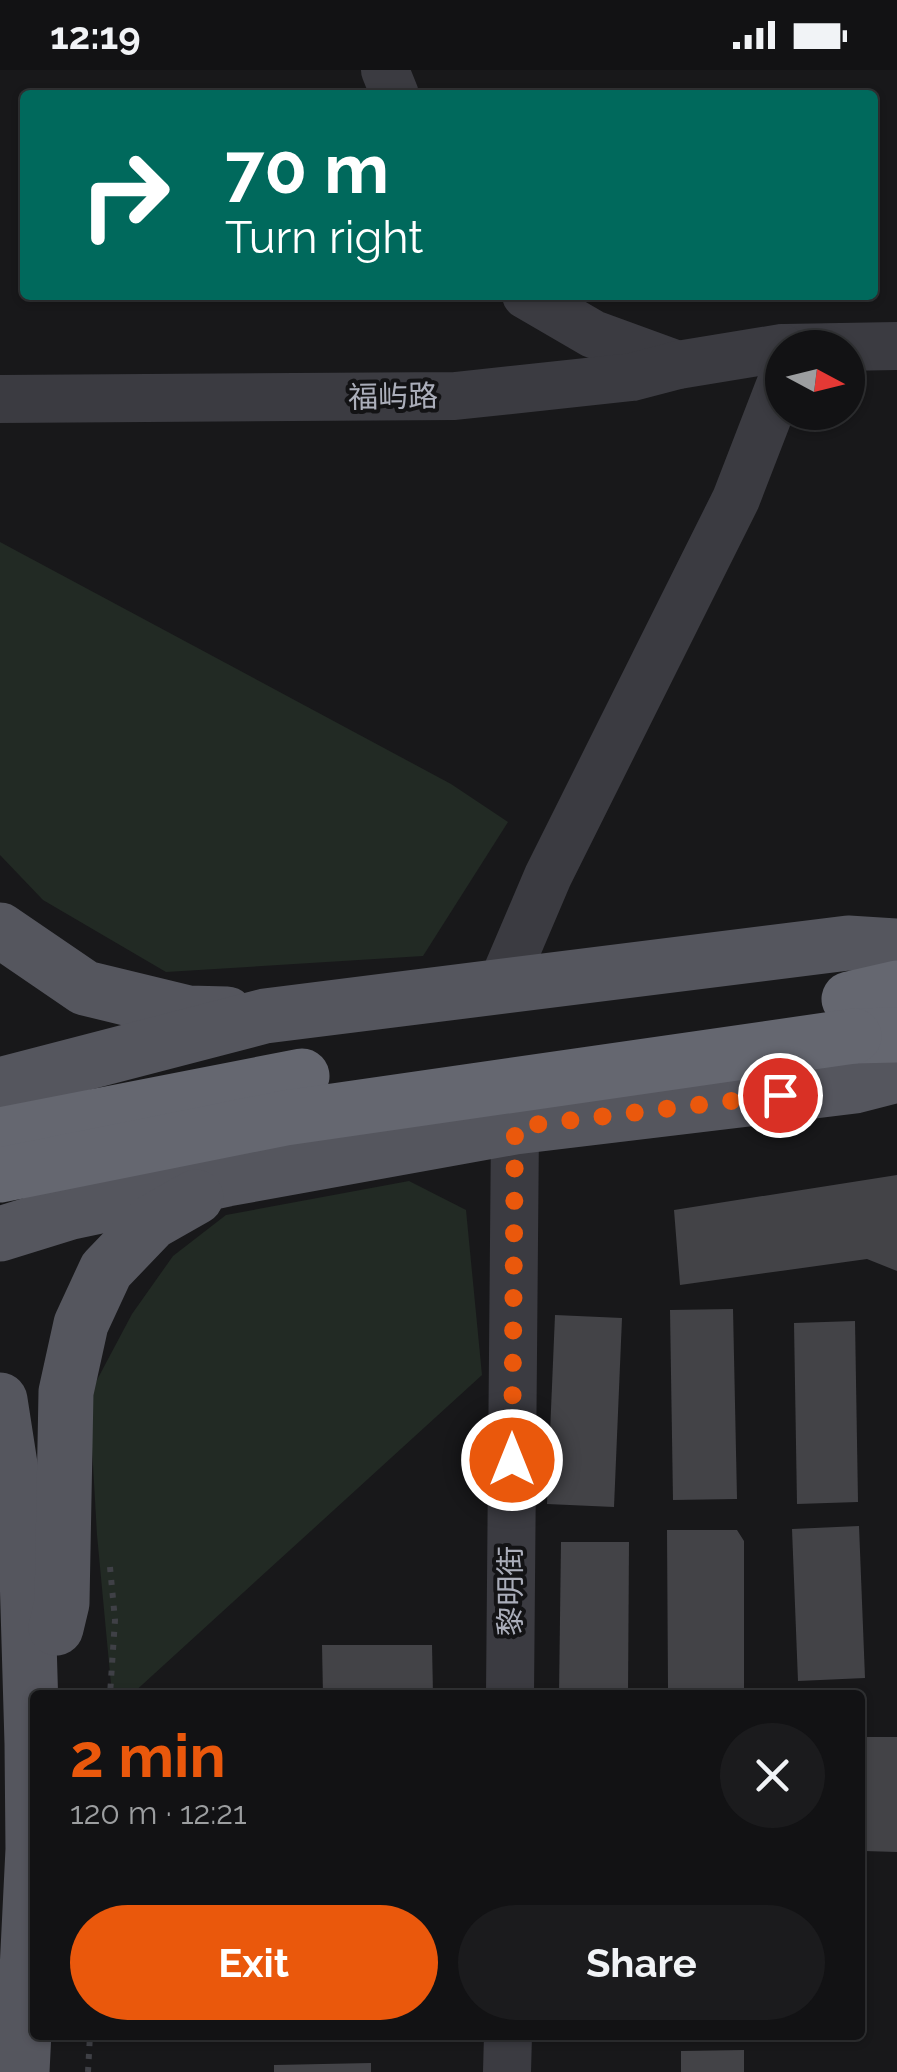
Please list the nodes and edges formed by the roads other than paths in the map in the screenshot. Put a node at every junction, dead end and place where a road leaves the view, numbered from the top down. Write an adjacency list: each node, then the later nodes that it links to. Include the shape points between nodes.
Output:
1 (535, 300): 5 (street, via 593,334)
2 (865, 346): 3 (street, 福屿路)
3 (897, 346)
4 (765, 351): 5 (street, 福屿路)
5 (678, 365): 6 (street, 福屿路, via 584,384 455,396)
6 (0, 399)
7 (765, 424): 10 (street, via 736,499 548,876)
8 (0, 930): 12 (main road, via 86,988 188,1013)
9 (897, 946): 10 (main road, via 848,942)
10 (502, 984): 12 (main road)
11 (874, 1014): 16 (highway, bridge, via 281,1080); 17 (highway, bridge)
12 (265, 1016): 14 (main road)
13 (897, 1074): 15 (main road, via 855,1086)
14 (0, 1085)
15 (515, 1127): 18 (main road); 22 (street, 黎明街)
16 (0, 1134)
17 (0, 1175)
18 (227, 1179): 19 (main road); 21 (main road, via 152,1222 106,1270 81,1324 66,1392 62,1603)
19 (0, 1234)
20 (0, 1400): 23 (main road, via 26,1574)
21 (32, 1690)
22 (510, 1690)
23 (22, 1719): 24 (main road)
24 (30, 1806)
25 (30, 1923): 27 (main road)
26 (508, 2040): 28 (street)
27 (22, 2072)
28 (507, 2072)

